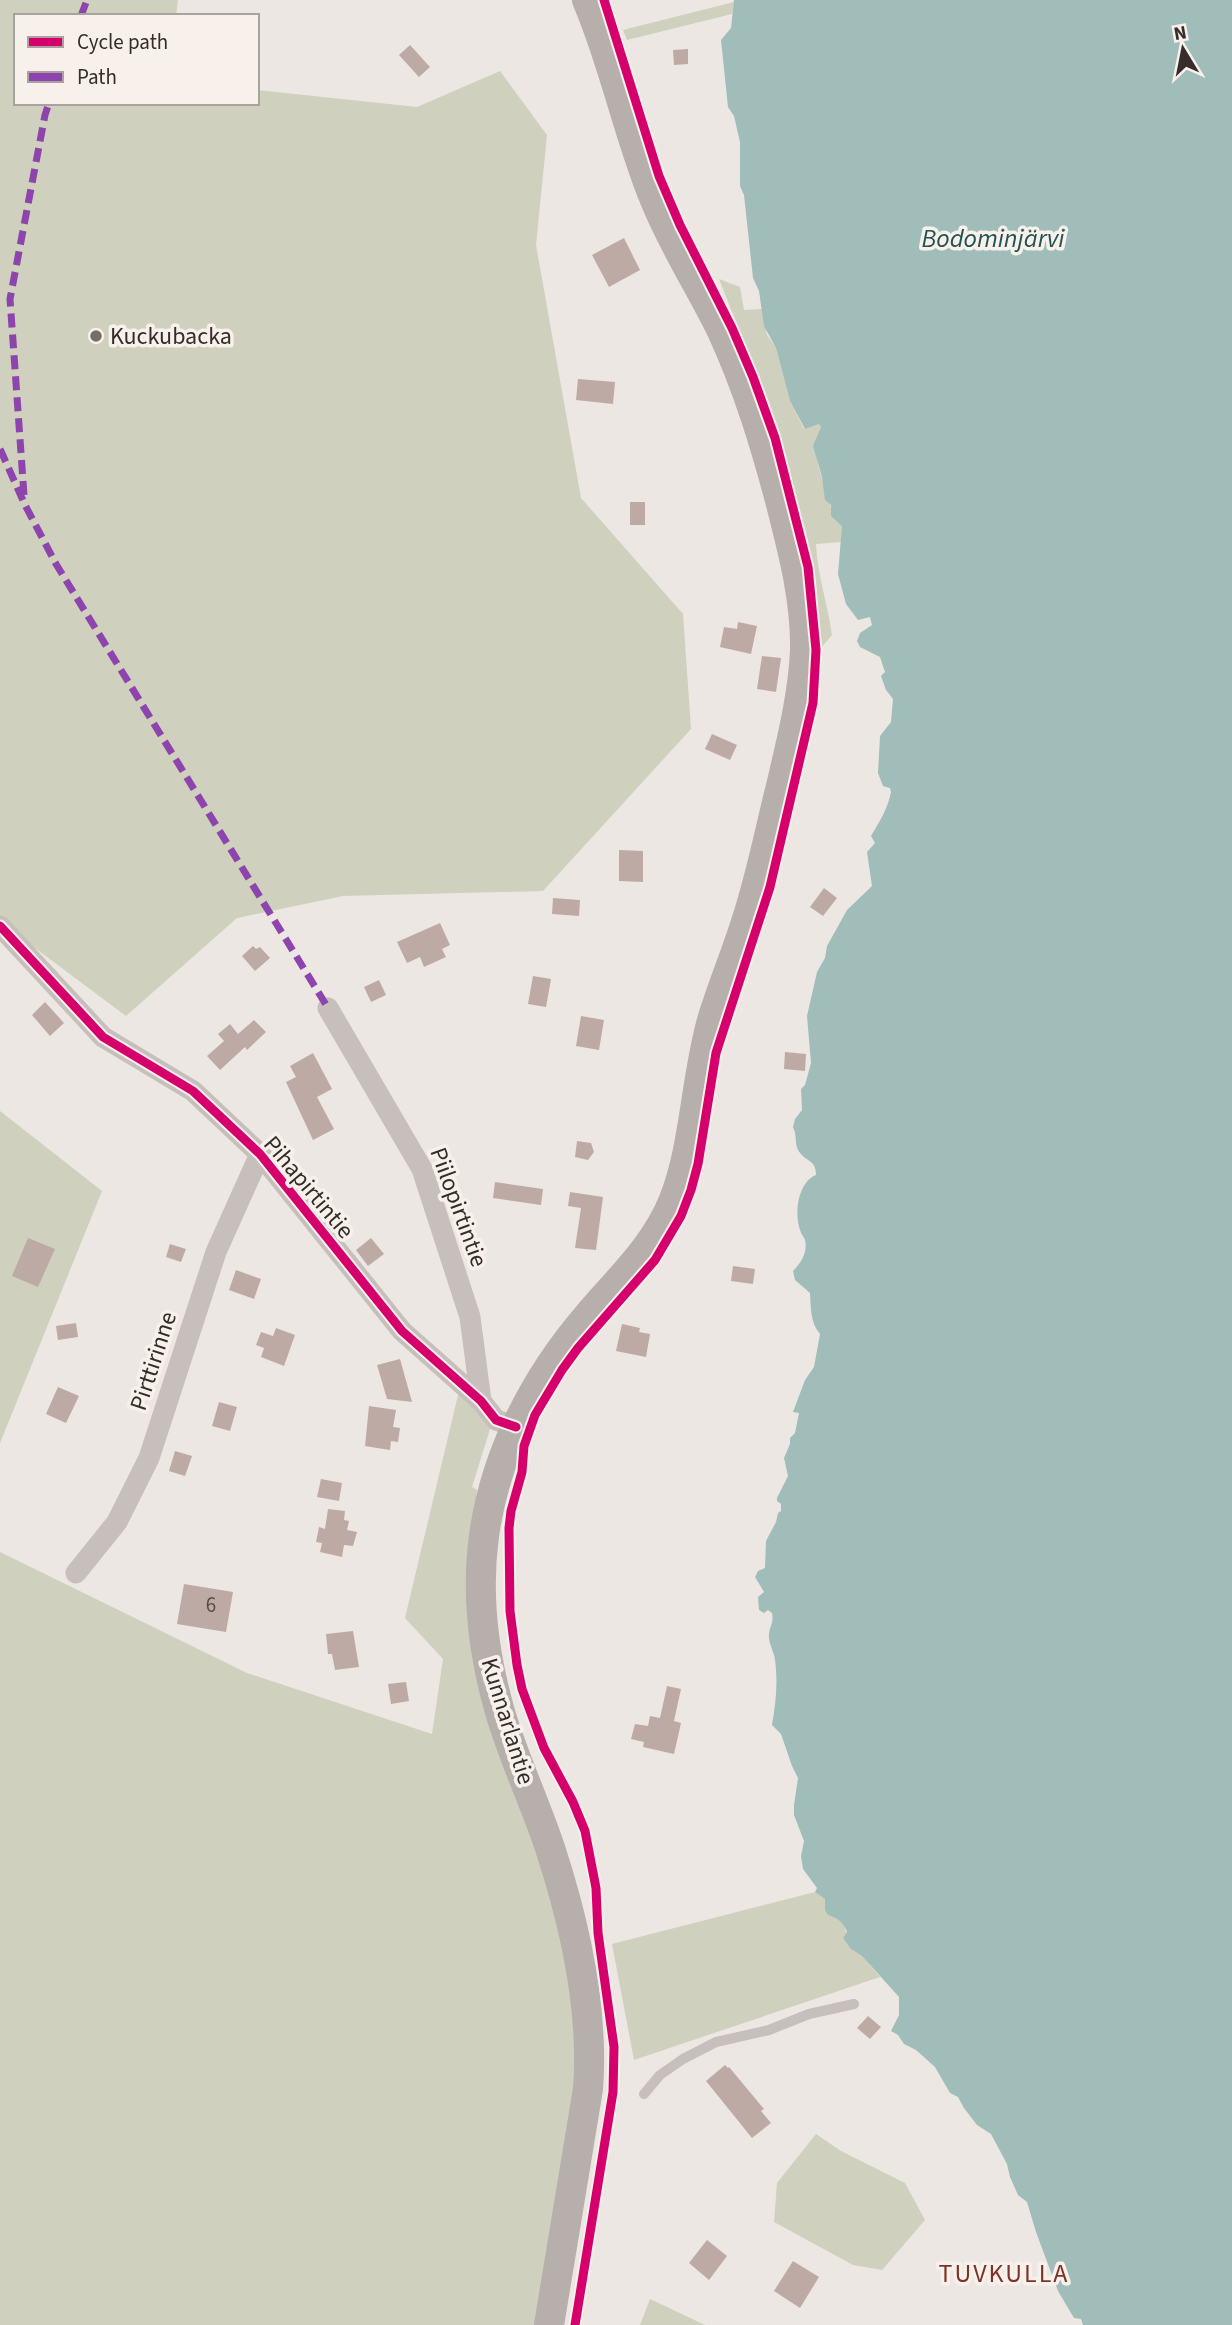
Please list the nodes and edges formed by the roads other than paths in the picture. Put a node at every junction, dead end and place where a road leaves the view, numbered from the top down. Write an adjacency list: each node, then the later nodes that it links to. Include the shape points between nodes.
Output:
1 (587, 0): 6 (main road, Kunnarlantie, via 657,205 722,331 766,446 795,561 805,650 799,708 785,771 747,919 707,1038 681,1180 641,1257 563,1346)
2 (0, 926): 4 (street, Pihapirtintie, via 103,1037 192,1091)
3 (328, 1008): 5 (street, Piilopirtintie, via 422,1169 470,1317)
4 (260, 1154): 5 (street, Pihapirtintie, via 402,1331); 7 (street, Pirttirinne, via 216,1252 149,1458 117,1522)
5 (481, 1401): 6 (street, Pihapirtintie, via 496,1420)
6 (516, 1427): 10 (main road, Kunnarlantie, via 484,1536 485,1645 501,1714 564,1893 582,1983 590,2063)
7 (76, 1573)
8 (854, 2004): 9 (lane, via 716,2042 660,2075)
9 (644, 2094)
10 (549, 2325)

